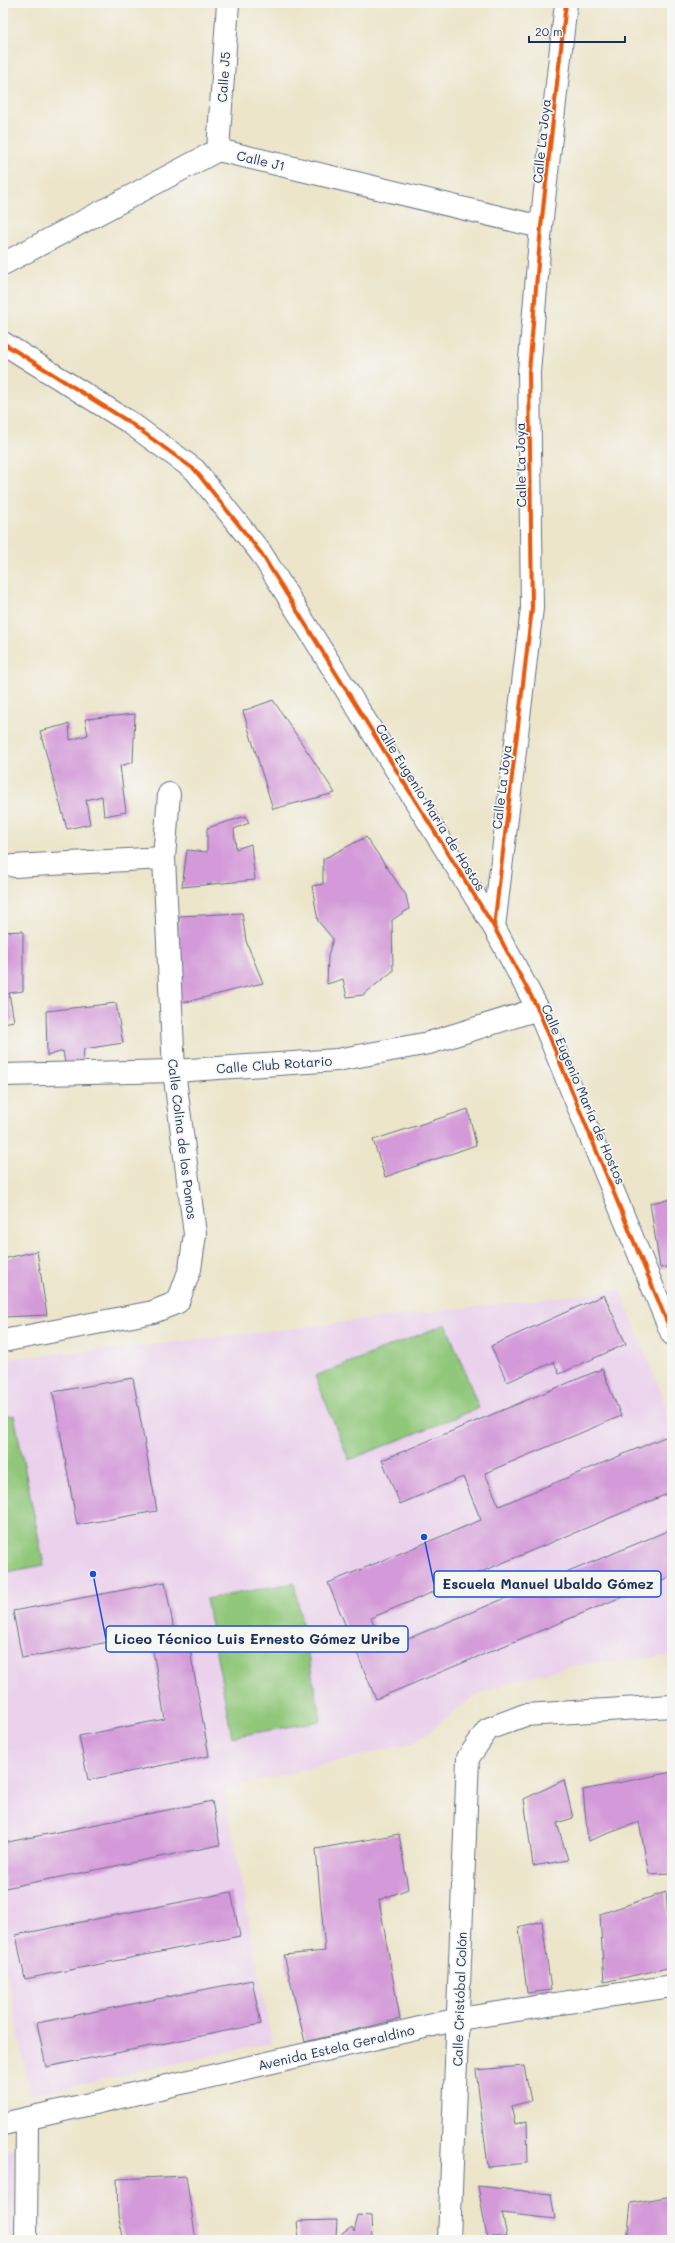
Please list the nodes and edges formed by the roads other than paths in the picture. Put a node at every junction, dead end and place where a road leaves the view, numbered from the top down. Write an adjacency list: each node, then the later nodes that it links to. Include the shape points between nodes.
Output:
1 (228, 3): 3 (street, Calle J5)
2 (566, 3): 4 (street, Calle La Joya)
3 (218, 150): 4 (street, Calle J1); 5 (street)
4 (541, 227): 10 (street, Calle La Joya, via 529,372 532,608)
5 (3, 264)
6 (3, 343): 10 (street, Calle Eugenio María de Hostos, via 130,422 195,470 261,553)
7 (169, 794): 8 (street, Calle Colina de los Pomos)
8 (164, 858): 9 (street); 12 (street, Calle Colina de los Pomos)
9 (14, 866)
10 (494, 927): 11 (street, Calle Eugenio María de Hostos)
11 (538, 1009): 12 (street, Calle Club Rotario, via 429,1043 337,1060); 14 (street, Calle Eugenio María de Hostos)
12 (174, 1071): 13 (street, Calle Club Rotario); 15 (street, Calle Colina de los Pomos, via 195,1234 190,1269 178,1302 153,1312)
13 (3, 1075)
14 (672, 1334)
15 (3, 1341)
16 (672, 1706): 18 (street, Calle Cristóbal Colón, via 525,1715 488,1729 468,1758)
17 (672, 1986): 18 (street, Avenida Estela Geraldino)
18 (459, 2019): 19 (street, Avenida Estela Geraldino); 22 (street, Calle Cristóbal Colón)
19 (27, 2119): 20 (street, Avenida Estela Geraldino); 21 (street)
20 (3, 2124)
21 (26, 2240)
22 (449, 2240)

